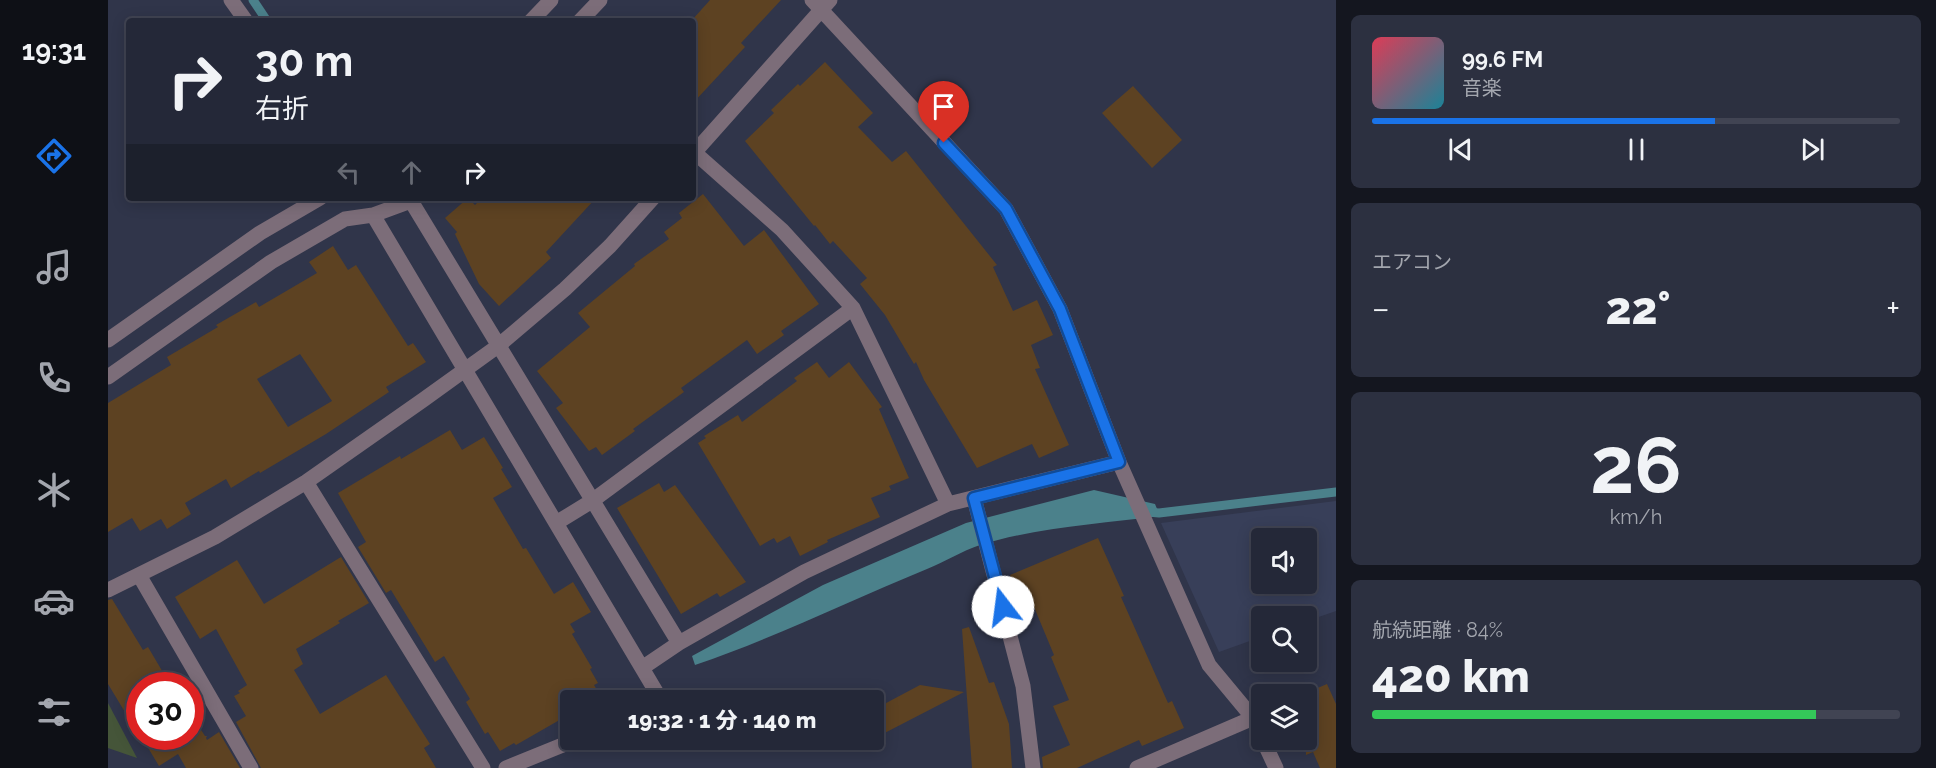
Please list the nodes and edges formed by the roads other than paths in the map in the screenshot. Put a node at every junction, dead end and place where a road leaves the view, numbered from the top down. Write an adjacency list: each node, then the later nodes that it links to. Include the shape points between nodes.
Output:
1 (231, 0): 5 (street)
2 (551, 0): 6 (street)
3 (600, 0): 7 (street)
4 (821, 3): 8 (street); 20 (street, via 1006,209 1060,309)
5 (244, 18)
6 (534, 18)
7 (583, 18)
8 (696, 151)
9 (696, 155): 15 (street, via 782,230)
10 (315, 201): 16 (street, via 260,233)
11 (407, 201): 14 (street)
12 (413, 201): 17 (street)
13 (651, 201): 17 (street, via 566,289)
14 (374, 215): 18 (street); 19 (street, via 345,219 271,262)
15 (853, 309): 22 (street); 23 (street)
16 (108, 339)
17 (498, 346): 18 (street); 22 (street)
18 (465, 370): 21 (street); 25 (street)
19 (108, 377)
20 (1119, 462): 24 (street); 31 (street, via 1209,665)
21 (306, 482): 26 (street, via 215,537); 36 (street)
22 (592, 501): 25 (street); 28 (street)
23 (948, 504): 24 (street); 28 (street, via 804,572)
24 (976, 505): 38 (street, via 1023,686)
25 (556, 523): 29 (street)
26 (139, 575): 27 (street); 35 (street)
27 (108, 590)
28 (679, 643): 29 (street)
29 (642, 668): 30 (street)
30 (655, 690)
31 (1251, 716)
32 (1251, 719): 39 (street)
33 (560, 746): 37 (street)
34 (1268, 750): 40 (street)
35 (250, 768)
36 (483, 768)
37 (506, 768)
38 (1033, 768)
39 (1137, 768)
40 (1276, 768)

